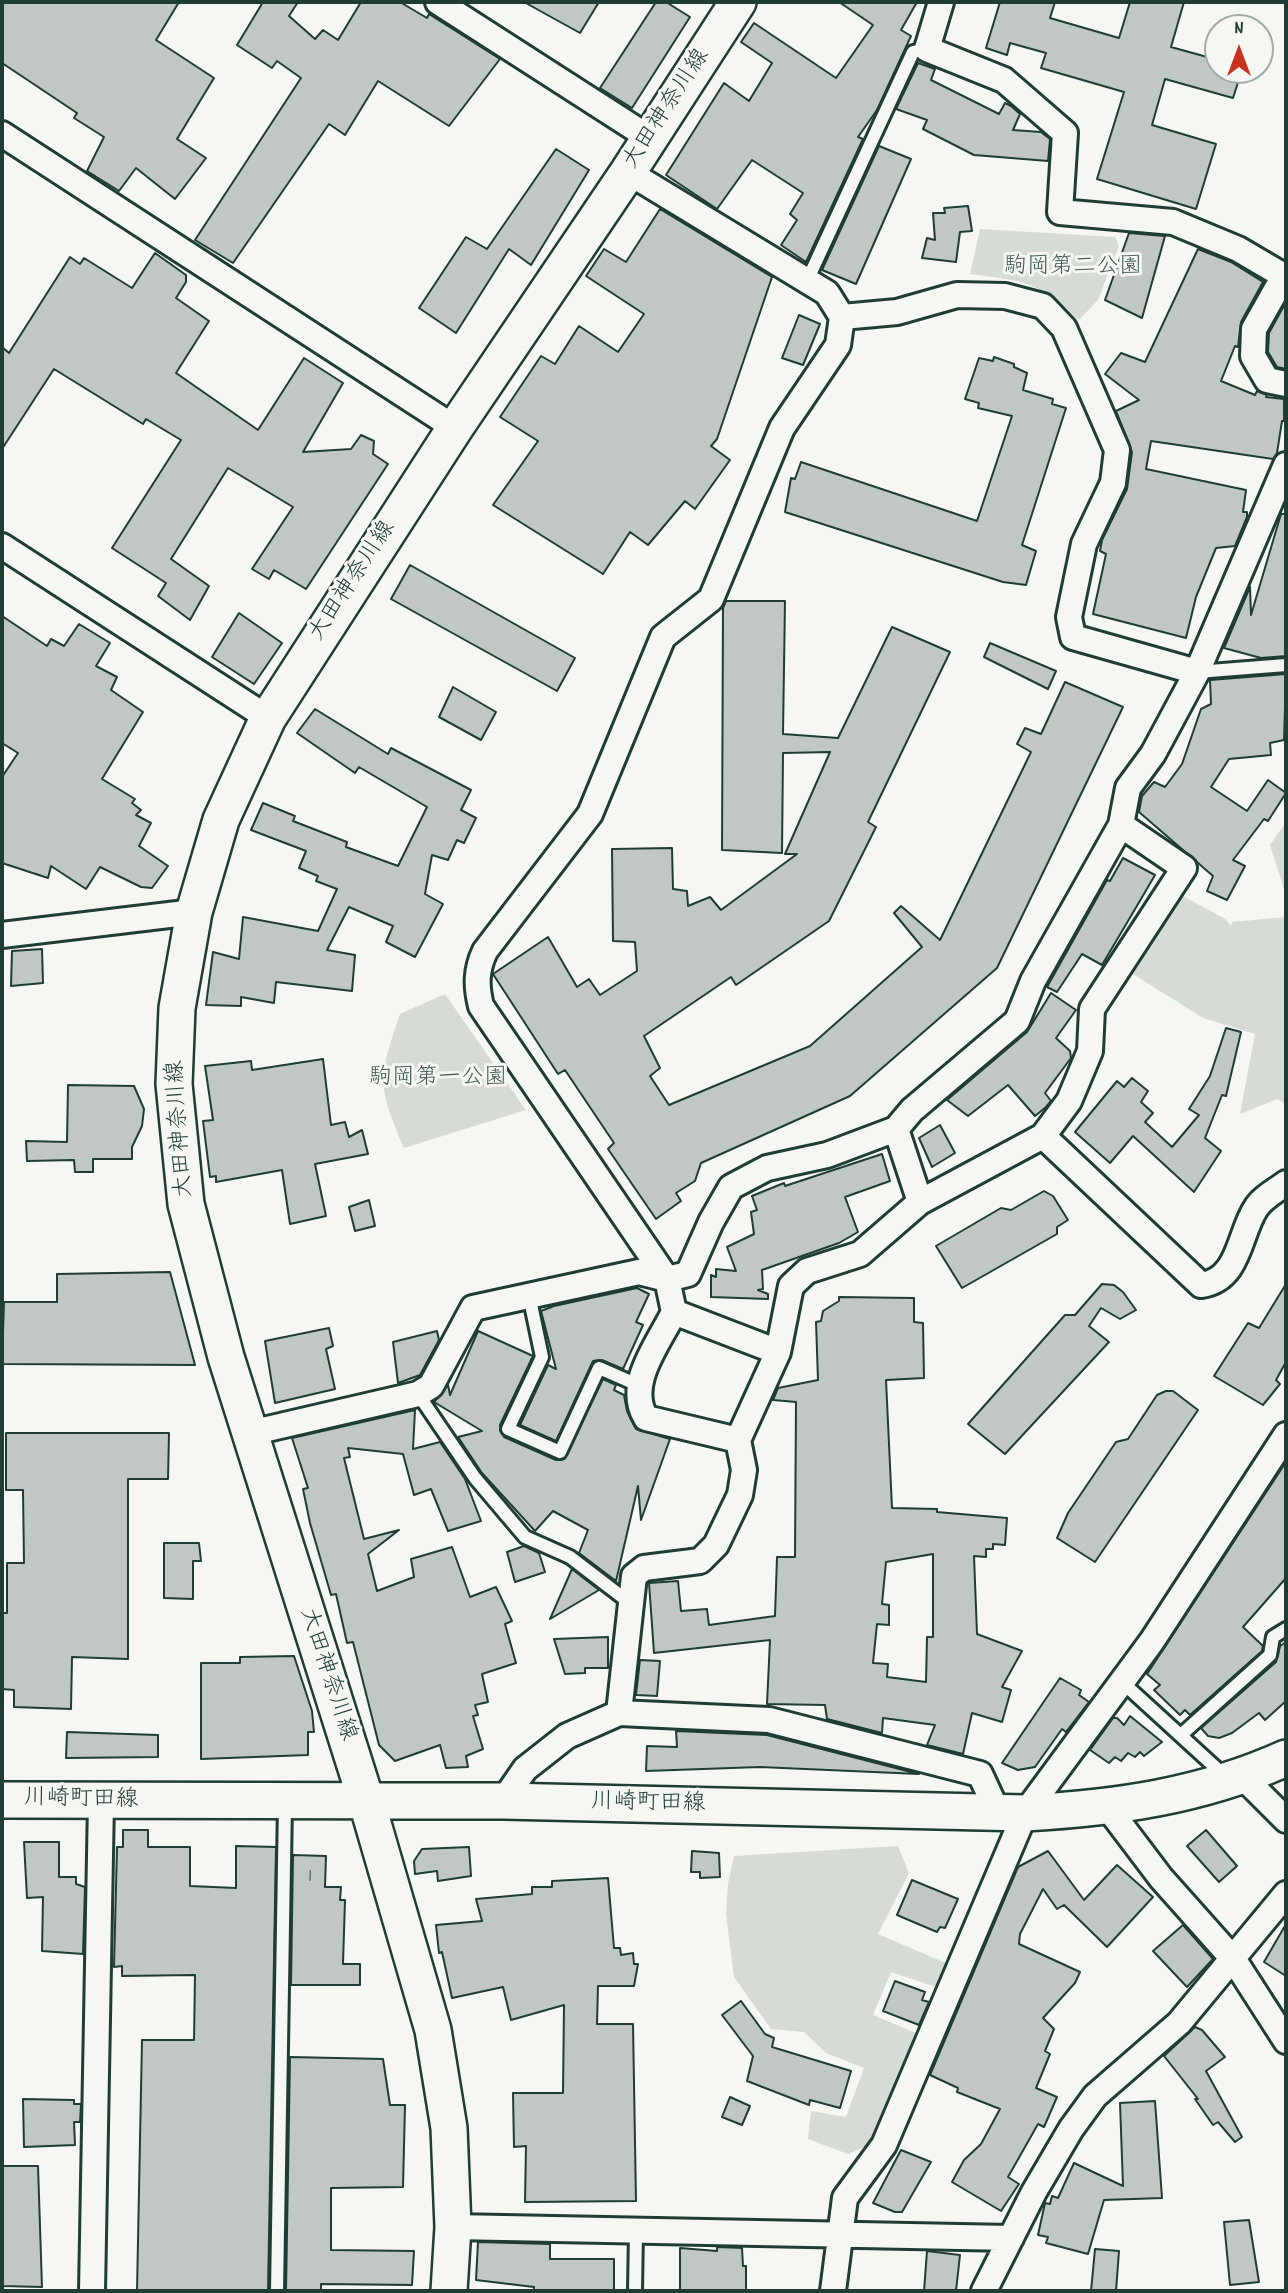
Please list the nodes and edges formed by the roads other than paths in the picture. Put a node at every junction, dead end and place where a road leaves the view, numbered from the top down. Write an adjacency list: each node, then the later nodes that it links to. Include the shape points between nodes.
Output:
1 (438, 2): 6 (street)
2 (738, 2): 6 (main road, 大田神奈川線)
3 (941, 2): 4 (street)
4 (927, 49): 8 (street, via 1004,80 1065,133 1060,212 1173,222); 9 (lane, via 913,52)
5 (2, 134): 12 (street)
6 (648, 136): 7 (main road, 大田神奈川線)
7 (628, 172): 9 (street); 12 (main road, 大田神奈川線)
8 (1285, 275): 11 (street, via 1254,329 1253,355 1267,380)
9 (807, 281): 10 (street, via 827,293)
10 (842, 317): 16 (street, via 897,312 957,295 1005,296 1043,306 1064,328 1117,450 1113,483 1084,544 1069,617 1073,636); 25 (street, via 838,345 782,429 711,599 663,636 590,814 485,951 477,975 481,1006)
11 (1286, 384)
12 (455, 428): 17 (main road, 大田神奈川線)
13 (1286, 466): 16 (street)
14 (2, 546): 17 (street)
15 (1286, 665): 16 (lane)
16 (1196, 672): 18 (street, via 1153,754 1128,788)
17 (268, 718): 19 (main road, 大田神奈川線, via 221,820)
18 (1121, 825): 21 (street, via 1033,981 1017,1021 912,1110); 22 (street, via 1184,868 1092,1010 1090,1051 1069,1101)
19 (194, 912): 20 (street); 31 (main road, 大田神奈川線, via 177,1008 174,1084 186,1204)
20 (2, 935)
21 (896, 1129): 24 (street); 25 (street, via 827,1155 767,1168 732,1187 688,1274)
22 (1043, 1136): 23 (street, via 1201,1285 1211,1284 1237,1258 1256,1207); 24 (street)
23 (1286, 1183)
24 (920, 1202): 28 (street, via 860,1254 807,1271 791,1286)
25 (667, 1279): 26 (street, via 639,1272); 27 (street)
26 (530, 1295): 29 (lane, via 542,1357 508,1429 560,1452 599,1368); 30 (street, via 473,1308 431,1386)
27 (674, 1312): 28 (street); 29 (street)
28 (778, 1352): 33 (street)
29 (638, 1385): 33 (street, via 646,1418)
30 (418, 1394): 31 (street); 34 (lane, via 475,1478 524,1537 570,1557)
31 (250, 1433): 45 (main road, 大田神奈川線)
32 (1286, 1436): 36 (street)
33 (738, 1440): 34 (street, via 744,1470 740,1494 716,1545 700,1561 644,1568 634,1576)
34 (630, 1603): 37 (street)
35 (1286, 1629): 38 (lane, via 1273,1637 1270,1655)
36 (1122, 1682): 38 (lane); 47 (street)
37 (619, 1713): 43 (street, via 567,1736 525,1769); 47 (street, via 769,1720 900,1752 980,1774)
38 (1182, 1734): 40 (lane)
39 (1286, 1758): 40 (main road, 川崎町田線)
40 (1237, 1779): 46 (main road, 川崎町田線); 48 (street)
41 (2, 1800): 42 (main road, 川崎町田線)
42 (101, 1801): 44 (main road, 川崎町田線); 56 (street)
43 (503, 1801): 45 (main road, 川崎町田線); 47 (main road, 川崎町田線)
44 (285, 1803): 45 (main road, 川崎町田線); 57 (lane)
45 (367, 1803): 52 (main road, 大田神奈川線, via 433,2030 449,2128)
46 (1108, 1808): 47 (main road, 川崎町田線); 50 (street, via 1161,1878)
47 (1012, 1813): 54 (street, via 884,2145 845,2198)
48 (1286, 1820)
49 (1286, 1894): 50 (street)
50 (1234, 1960): 51 (street); 55 (street, via 1179,2023 1095,2096 1071,2129)
51 (1286, 2041)
52 (453, 2227): 53 (street); 58 (main road, 大田神奈川線)
53 (636, 2231): 54 (street); 59 (lane)
54 (838, 2234): 55 (street); 60 (street)
55 (1011, 2238): 61 (street)
56 (92, 2291)
57 (278, 2291)
58 (449, 2291)
59 (635, 2291)
60 (833, 2291)
61 (984, 2291)

